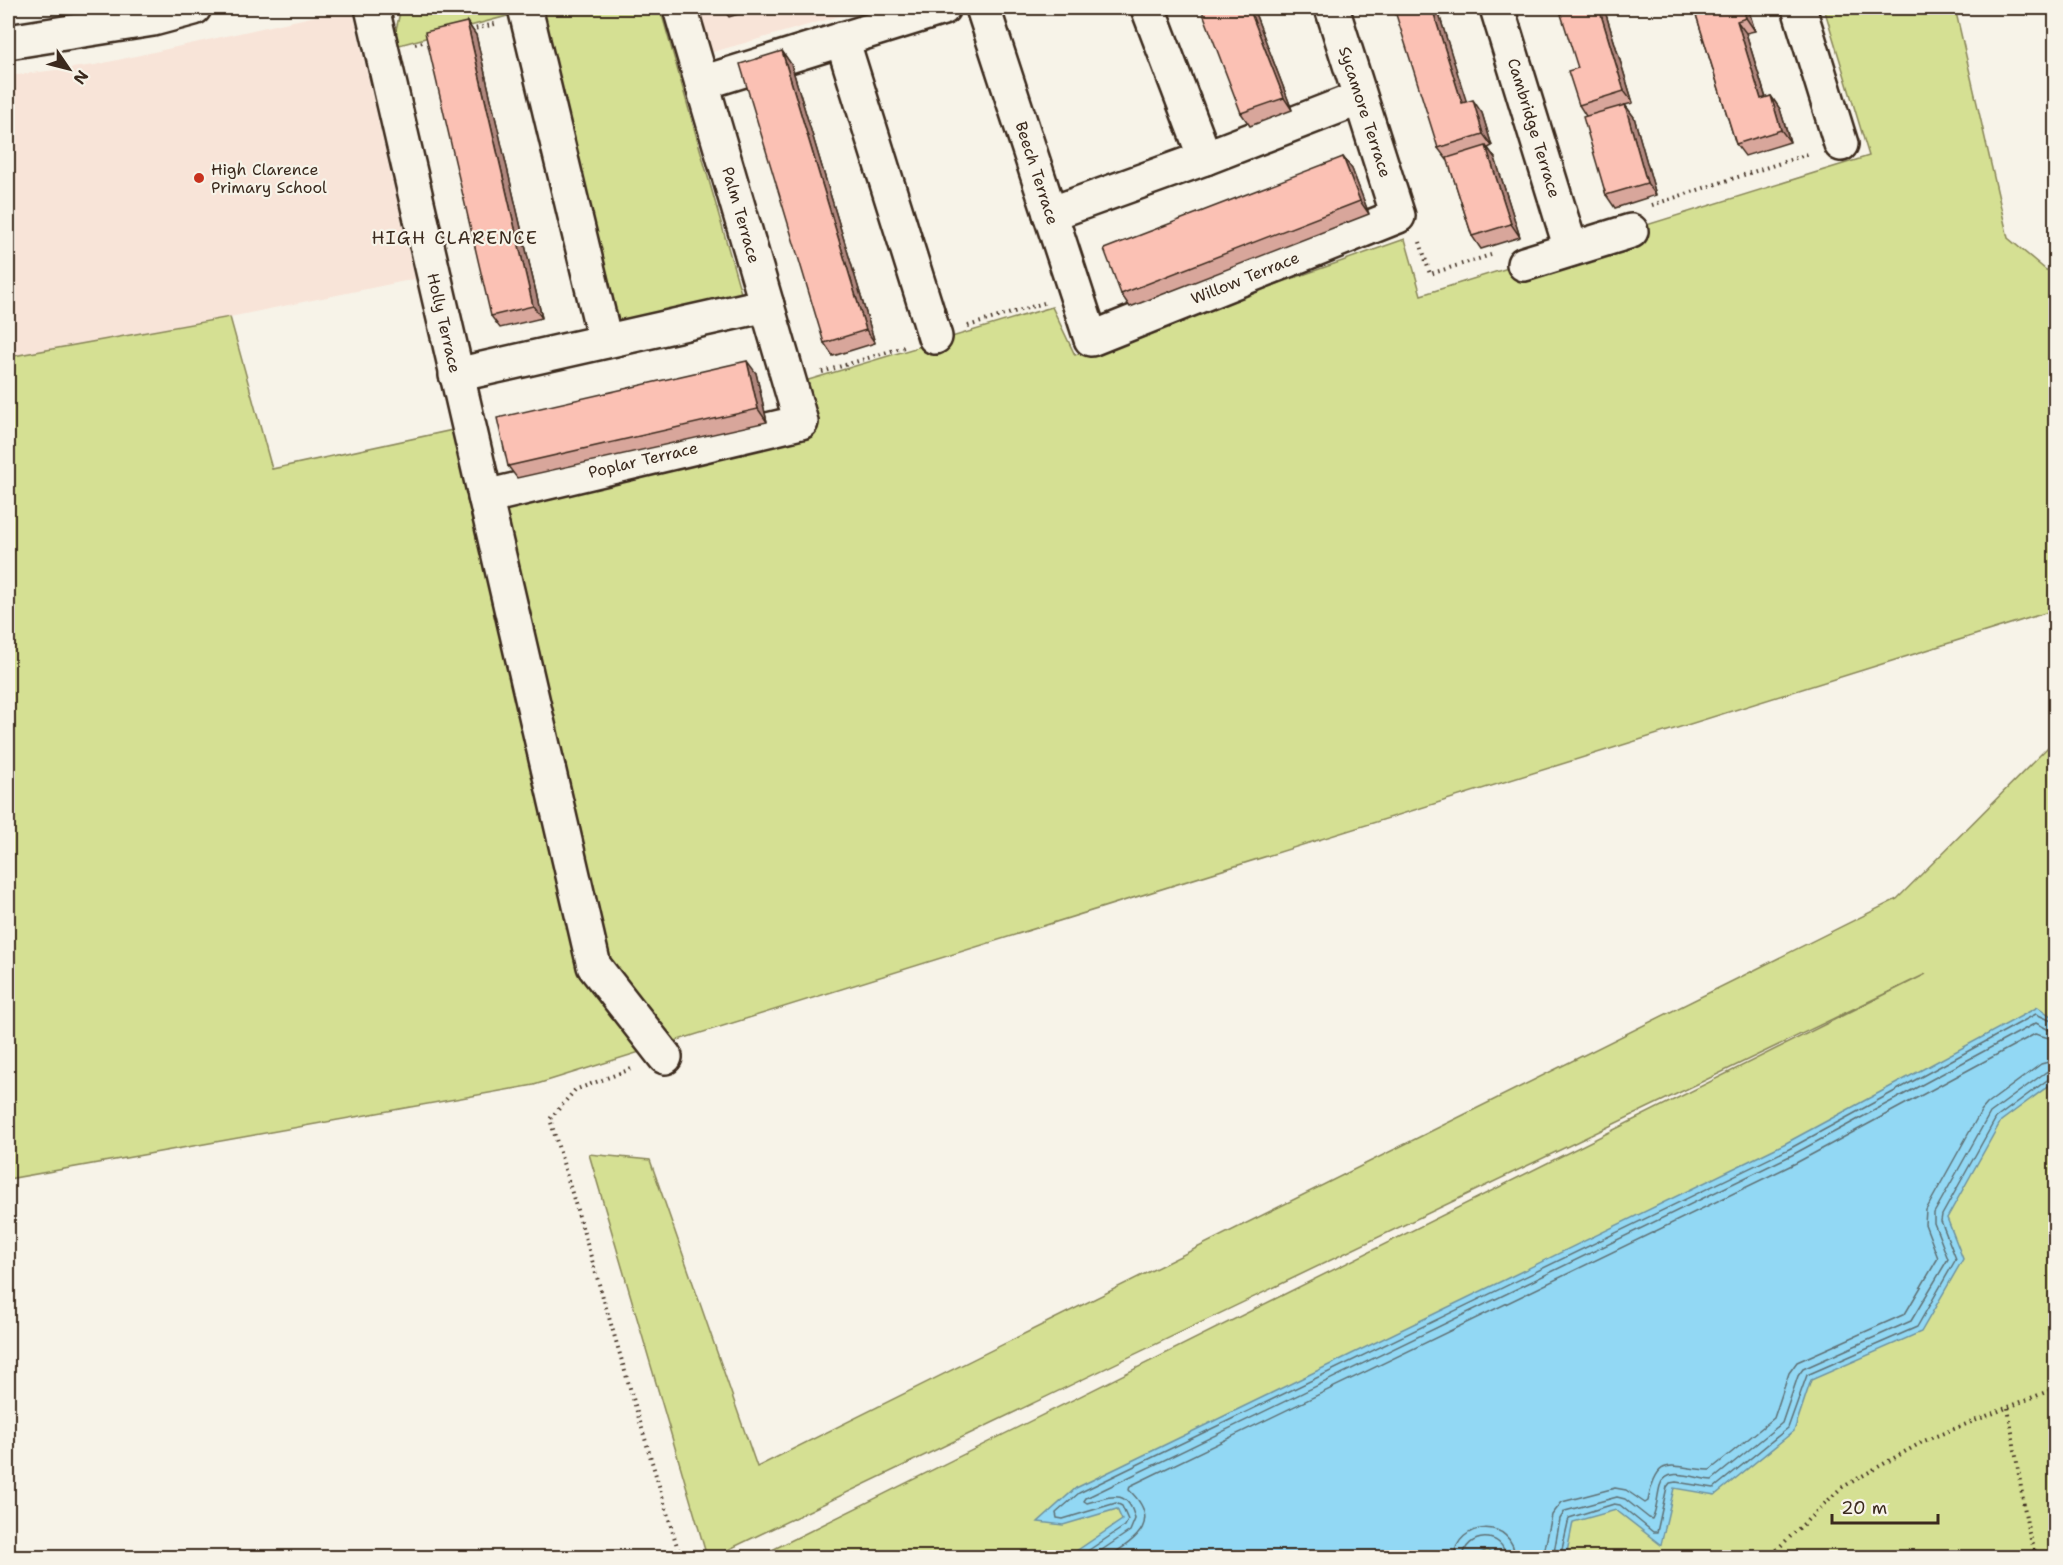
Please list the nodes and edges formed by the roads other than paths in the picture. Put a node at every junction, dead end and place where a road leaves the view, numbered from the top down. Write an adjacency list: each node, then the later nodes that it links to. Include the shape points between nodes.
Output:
1 (194, 8): 12 (street, via 153,19)
2 (372, 8): 26 (street, Holly Terrace)
3 (680, 8): 13 (street, Palm Terrace)
4 (943, 8): 11 (street)
5 (983, 8): 17 (street, Beech Terrace)
6 (1148, 8): 16 (street)
7 (1332, 8): 14 (street, Sycamore Terrace)
8 (1497, 8): 20 (street, Cambridge Terrace)
9 (1799, 8): 15 (street)
10 (526, 12): 25 (street)
11 (842, 39): 13 (street); 23 (street)
12 (8, 42)
13 (702, 83): 22 (street, Palm Terrace)
14 (1360, 98): 16 (street); 18 (street, Sycamore Terrace)
15 (1841, 144)
16 (1205, 158): 17 (street)
17 (1050, 214): 24 (street, Beech Terrace)
18 (1398, 216): 24 (street, Willow Terrace)
19 (1631, 231): 20 (street)
20 (1571, 249): 21 (street)
21 (1524, 264)
22 (767, 305): 25 (street); 27 (street, Palm Terrace)
23 (935, 337)
24 (1091, 339)
25 (605, 341): 26 (street)
26 (456, 375): 28 (street, Holly Terrace)
27 (801, 422): 28 (street, Poplar Terrace)
28 (485, 497): 29 (street, Holly Terrace, via 594,966)
29 (665, 1057)

